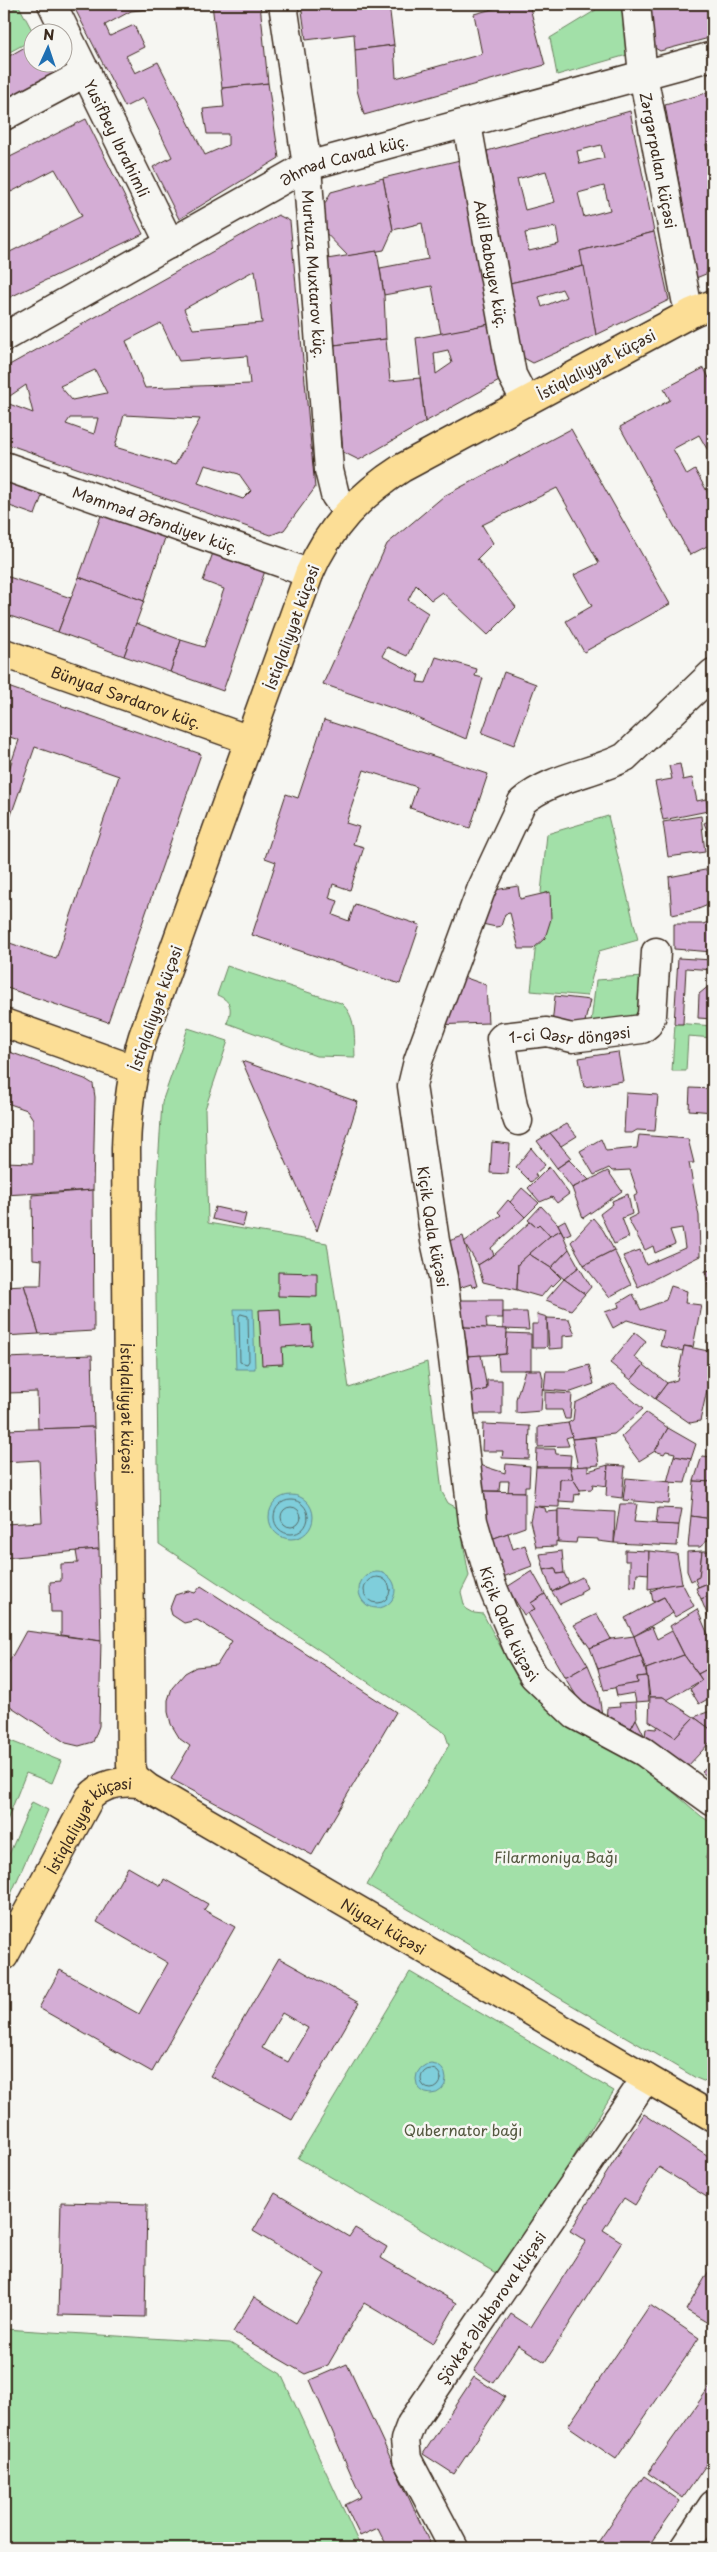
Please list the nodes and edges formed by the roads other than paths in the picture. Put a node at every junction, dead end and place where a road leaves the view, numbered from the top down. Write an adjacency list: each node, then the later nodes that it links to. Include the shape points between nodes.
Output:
1 (52, 4): 5 (street, Yusifbey Ibrahimli)
2 (283, 4): 9 (street, Murtuza Muxtarov küç.)
3 (636, 4): 6 (street, Zərgərpalan küçəsi)
4 (713, 56): 6 (street, Əhməd Cavad küç.)
5 (87, 72): 7 (street); 10 (street, Yusifbey Ibrahimli)
6 (643, 75): 8 (street, Əhməd Cavad küç.); 11 (street, Zərgərpalan küçəsi, via 686,298)
7 (4, 116)
8 (467, 124): 9 (street, Əhməd Cavad küç.); 13 (street, Adil Babayev küç., via 512,375)
9 (307, 166): 10 (street, Əhməd Cavad küç.); 15 (street, Murtuza Muxtarov küç., via 329,470 334,495)
10 (170, 244): 12 (street, Əhməd Cavad küç.)
11 (702, 309): 13 (main road, İstiqlaliyyət küçəsi)
12 (4, 337)
13 (526, 402): 15 (main road, İstiqlaliyyət küçəsi, via 402,468 365,494)
14 (4, 466): 16 (street, Məmməd Əfəndiyev küç.)
15 (347, 512): 16 (main road, İstiqlaliyyət küçəsi, via 327,538)
16 (309, 574): 19 (main road, İstiqlaliyyət küçəsi)
17 (4, 653): 19 (main road, Bünyad Sərdarov küç.)
18 (713, 673): 25 (street, Kiçik Qala küçəsi, via 626,757 534,792 522,802 481,890 418,1061 412,1086 443,1277 473,1521 492,1586 519,1650 534,1676 575,1715 644,1752)
19 (250, 740): 22 (main road, İstiqlaliyyət küçəsi)
20 (656, 952): 23 (street, 1-ci Qəsr döngəsi, via 652,1014 642,1029 572,1038 546,1032 501,1039)
21 (4, 1023): 22 (main road)
22 (133, 1069): 24 (main road, İstiqlaliyyət küçəsi, via 126,1131 126,1348 131,1765 134,1777)
23 (518, 1121)
24 (140, 1783): 26 (main road, İstiqlaliyyət küçəsi, via 115,1783 90,1797); 27 (main road, Niyazi küçəsi)
25 (713, 1802)
26 (4, 1956)
27 (638, 2073): 28 (main road, Niyazi küçəsi); 29 (main road, Niyazi küçəsi); 31 (street, Şövkət Ələkbərova küçəsi, via 410,2424 405,2440 407,2459)
28 (713, 2103)
29 (713, 2117)
30 (713, 2504): 32 (street)
31 (454, 2548)
32 (684, 2548)

